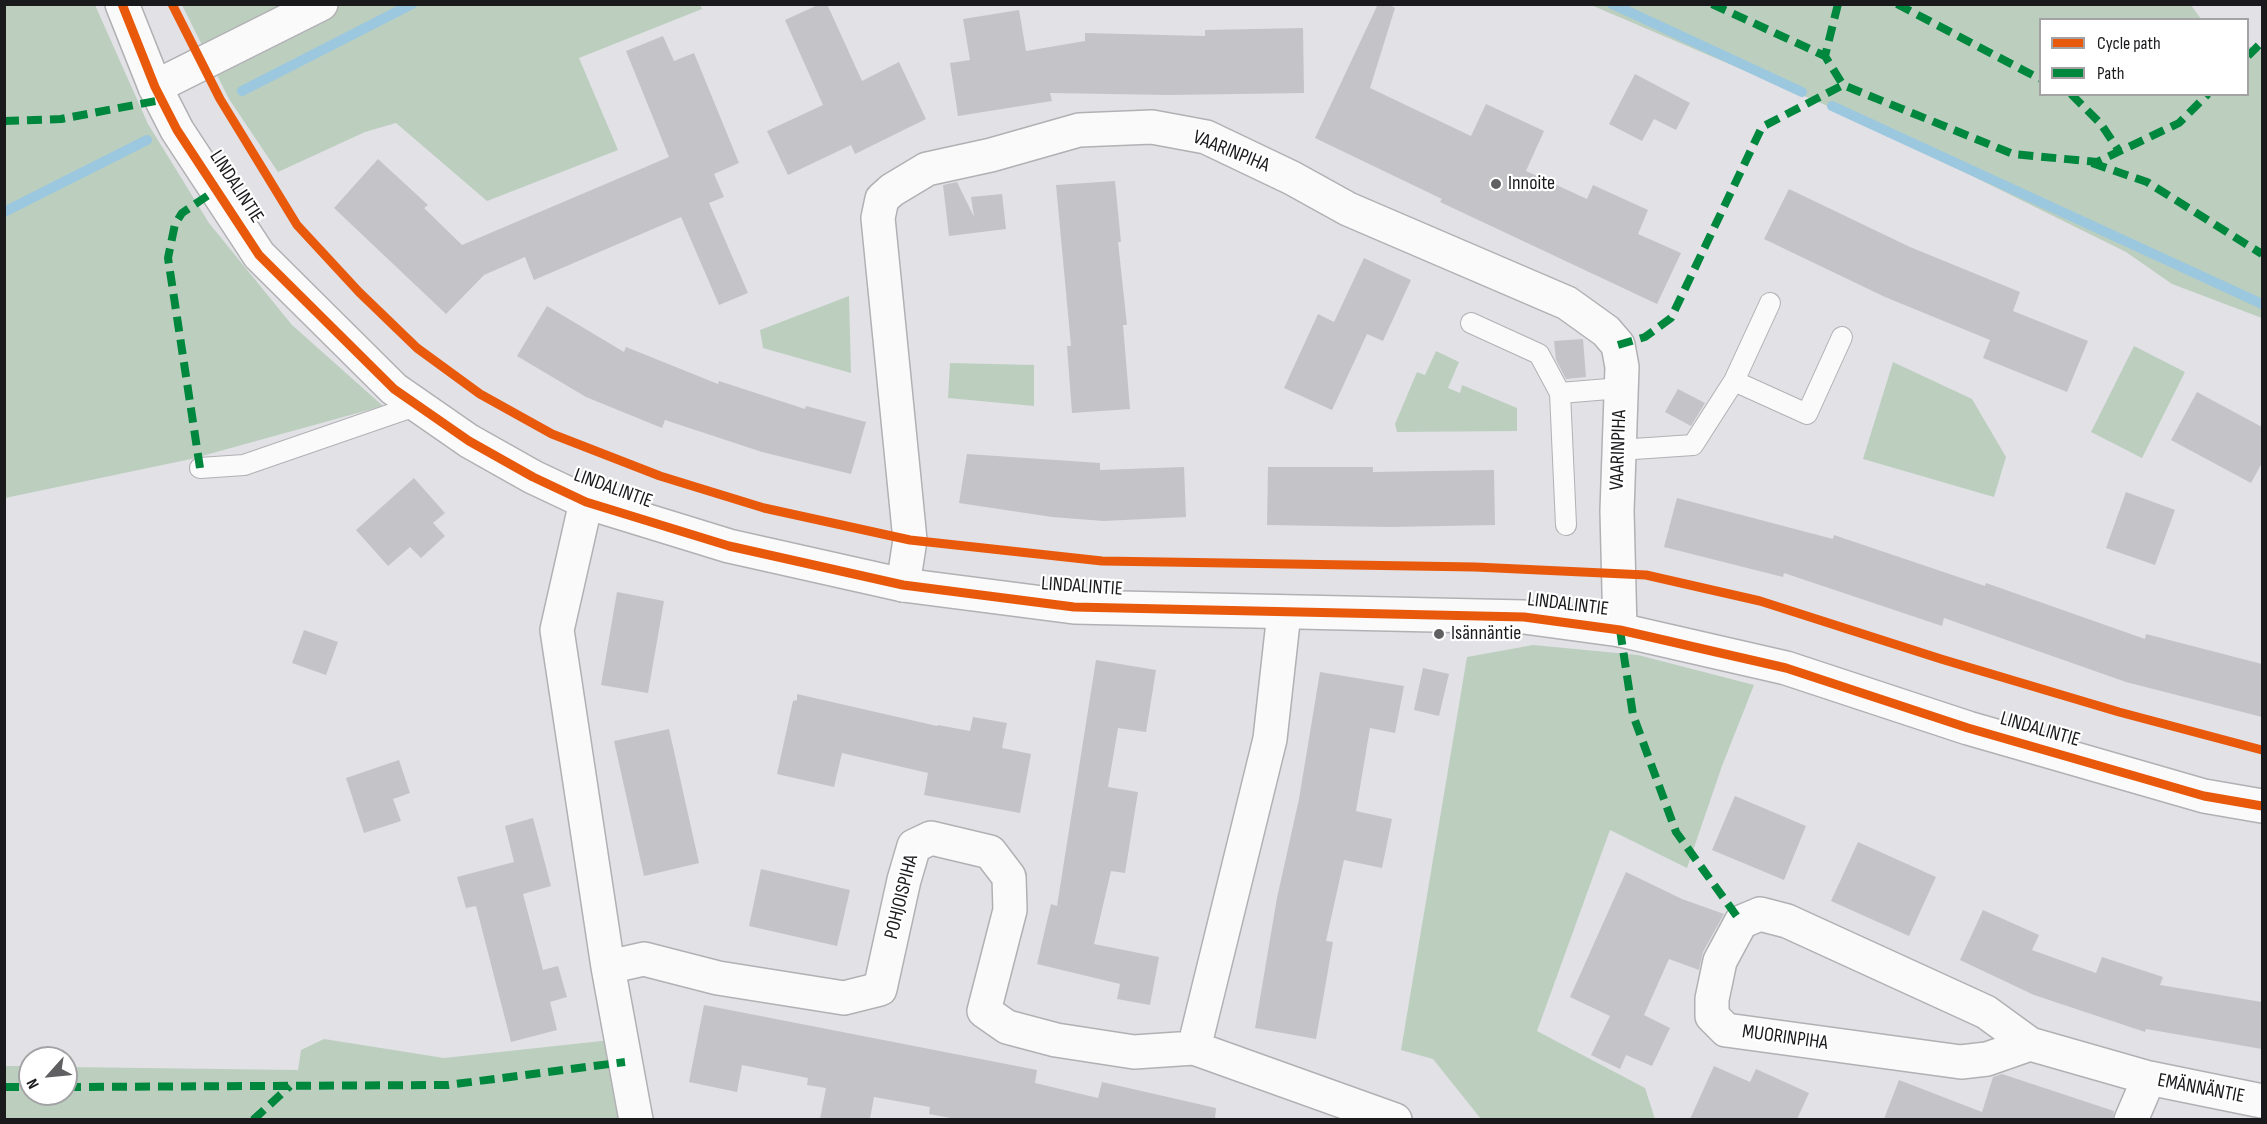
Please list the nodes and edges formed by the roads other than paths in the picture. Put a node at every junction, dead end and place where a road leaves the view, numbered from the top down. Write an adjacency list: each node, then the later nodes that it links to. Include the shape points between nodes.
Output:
1 (122, 4): 3 (street, LINDALINTIE)
2 (321, 4): 3 (street)
3 (154, 87): 10 (street, LINDALINTIE, via 177,130 259,255 393,389)
4 (1770, 303): 7 (lane)
5 (1471, 323): 9 (lane, via 1539,354)
6 (1842, 338): 7 (lane, via 1807,414)
7 (1734, 381): 11 (lane, via 1693,445)
8 (1621, 388): 9 (lane); 11 (street, VAARINPIHA); 15 (street, VAARINPIHA, via 1618,345 1606,331 1567,303 1348,209 1206,137 1152,127 1079,130 927,169 882,199 878,218 910,540)
9 (1560, 393): 14 (lane)
10 (417, 405): 12 (lane, via 244,465); 13 (street, LINDALINTIE, via 470,441)
11 (1619, 450): 17 (street, VAARINPIHA)
12 (200, 468)
13 (586, 502): 15 (street, LINDALINTIE, via 729,546); 19 (street, via 557,630)
14 (1566, 525)
15 (903, 585): 16 (street, LINDALINTIE, via 1074,607)
16 (1284, 613): 17 (street, LINDALINTIE, via 1524,617); 21 (street, via 1270,739)
17 (1620, 630): 18 (street, LINDALINTIE, via 1786,668 1979,732 2204,796)
18 (2262, 806)
19 (608, 967): 21 (street, POHJOISPIHA, via 644,959 718,978 844,998 880,989 914,846 931,838 990,852 1009,877 1010,910 984,1011 1007,1027 1056,1040 1134,1052); 24 (street)
20 (2030, 1044): 20 (street, MUORINPIHA, via 1986,1012 1787,921 1760,914 1742,922 1720,961 1712,999 1712,1017 1726,1030 1961,1062 1987,1059); 22 (street, MUORINPIHA)
21 (1194, 1048): 25 (street)
22 (2148, 1078): 23 (street, EMÄNNÄNTIE); 26 (street, EMÄNNÄNTIE)
23 (2262, 1101)
24 (636, 1119)
25 (1395, 1119)
26 (2131, 1119)

